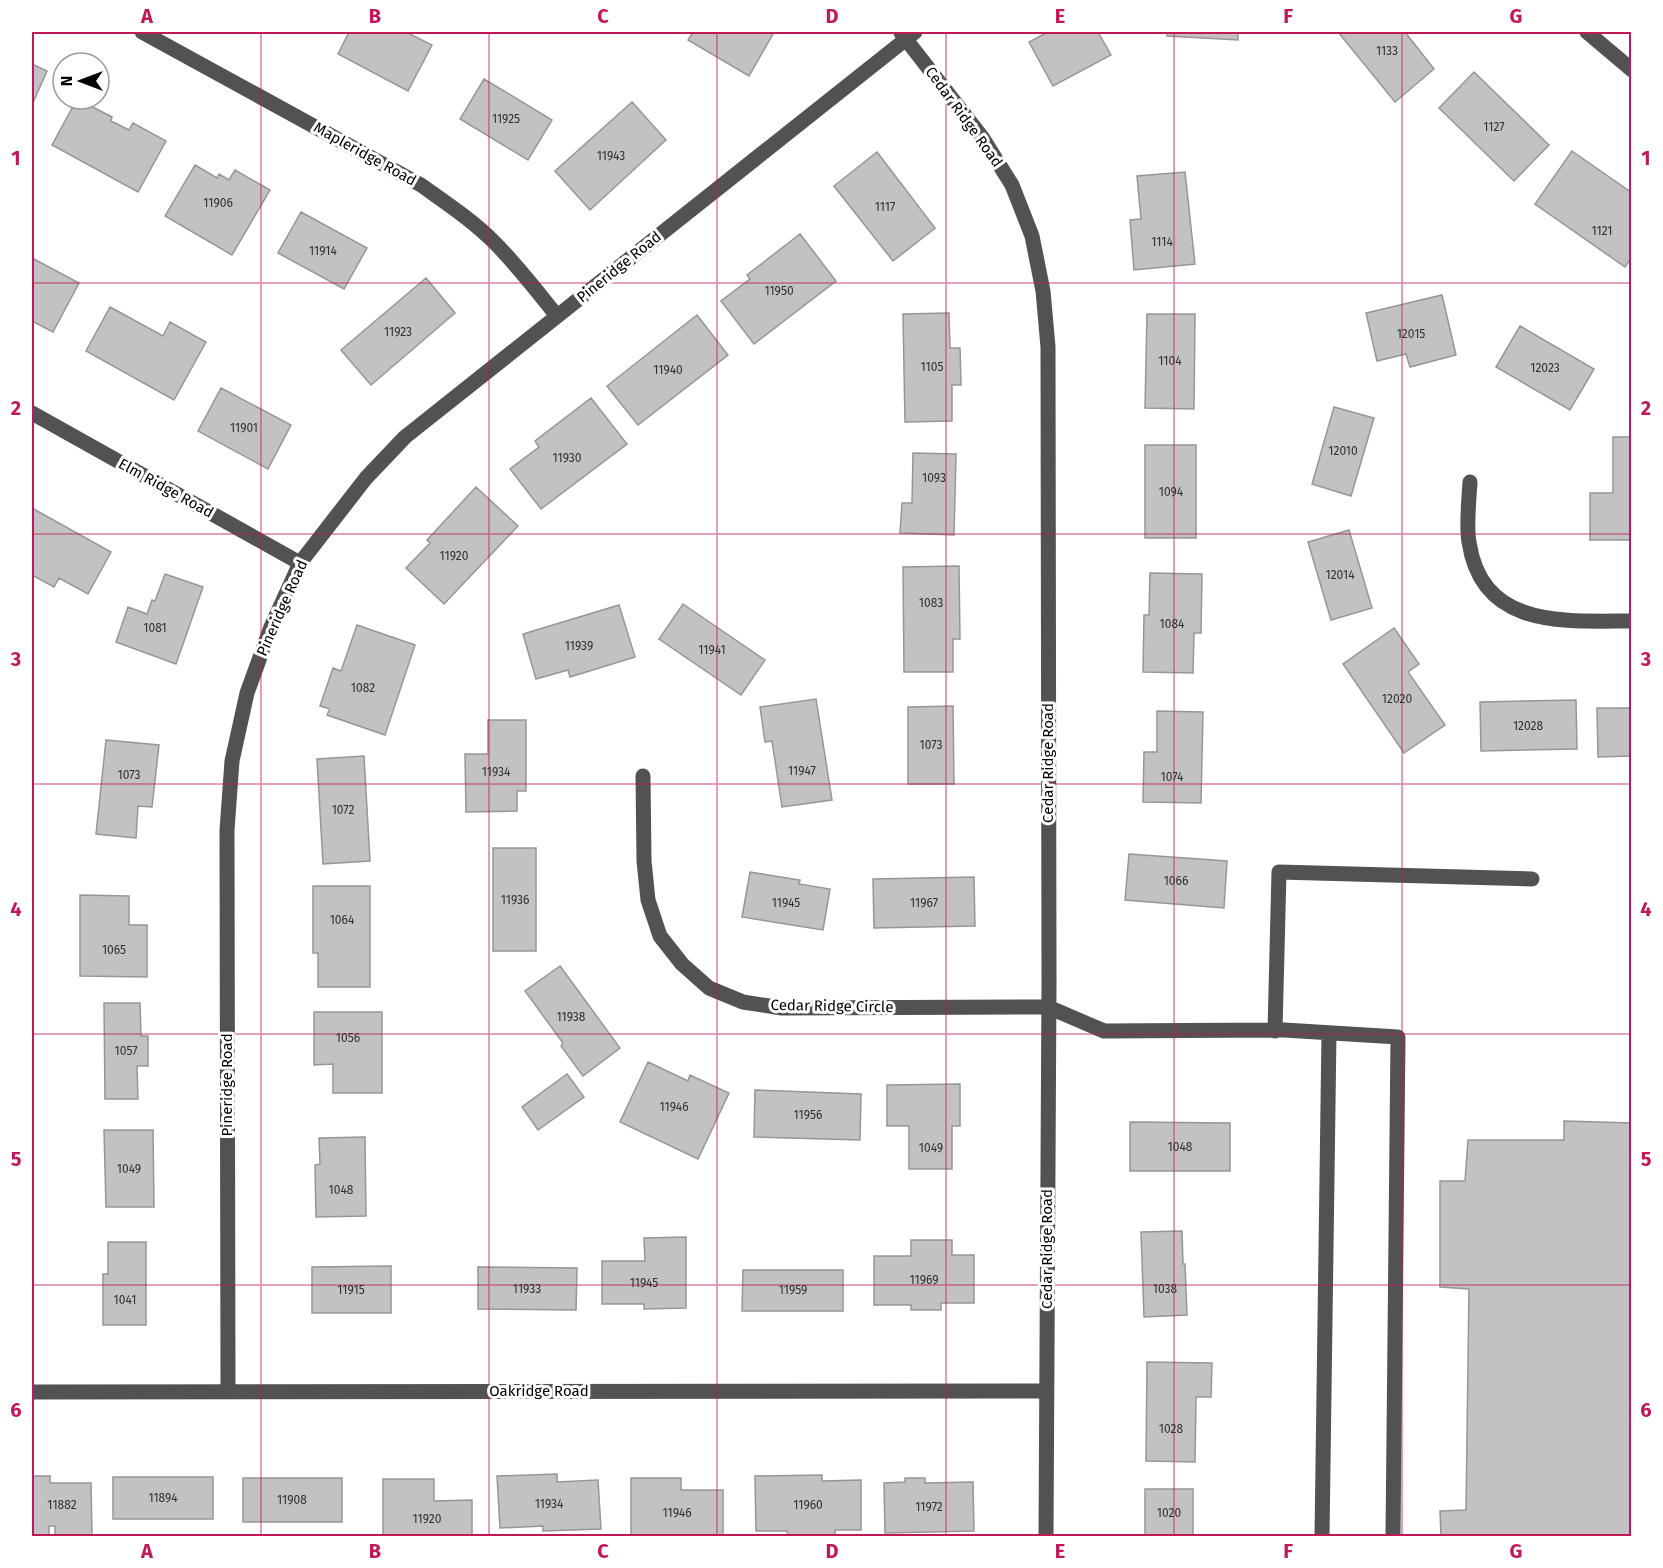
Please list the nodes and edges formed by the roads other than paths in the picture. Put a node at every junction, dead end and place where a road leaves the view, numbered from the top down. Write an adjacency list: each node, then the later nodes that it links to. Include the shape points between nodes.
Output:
1 (142, 32): 5 (street, Mapleridge Road, via 421,185 493,242)
2 (1587, 32): 4 (street)
3 (907, 34): 5 (street, Pineridge Road); 12 (street, Cedar Ridge Road, via 1012,185 1032,236 1043,291 1048,347)
4 (1632, 70)
5 (557, 316): 8 (street, Pineridge Road, via 405,438 366,478)
6 (32, 413): 8 (street, Elm Ridge Road)
7 (1470, 482): 9 (street, via 1468,541 1477,574 1498,600 1534,617)
8 (300, 563): 17 (street, Pineridge Road, via 247,693 232,760 227,830)
9 (1632, 621)
10 (643, 776): 12 (street, Cedar Ridge Circle, via 648,900 660,936 682,964 709,987 743,1002 782,1008)
11 (1532, 879): 13 (street, via 1279,872)
12 (1048, 1007): 13 (street, via 1104,1030); 15 (street, Cedar Ridge Road)
13 (1275, 1030): 14 (street)
14 (1329, 1033): 19 (street); 20 (street, via 1398,1037)
15 (1046, 1391): 17 (street, Oakridge Road); 18 (street, Cedar Ridge Road)
16 (32, 1392): 17 (street, Oakridge Road)
17 (228, 1392)
18 (1046, 1536)
19 (1322, 1536)
20 (1393, 1536)

